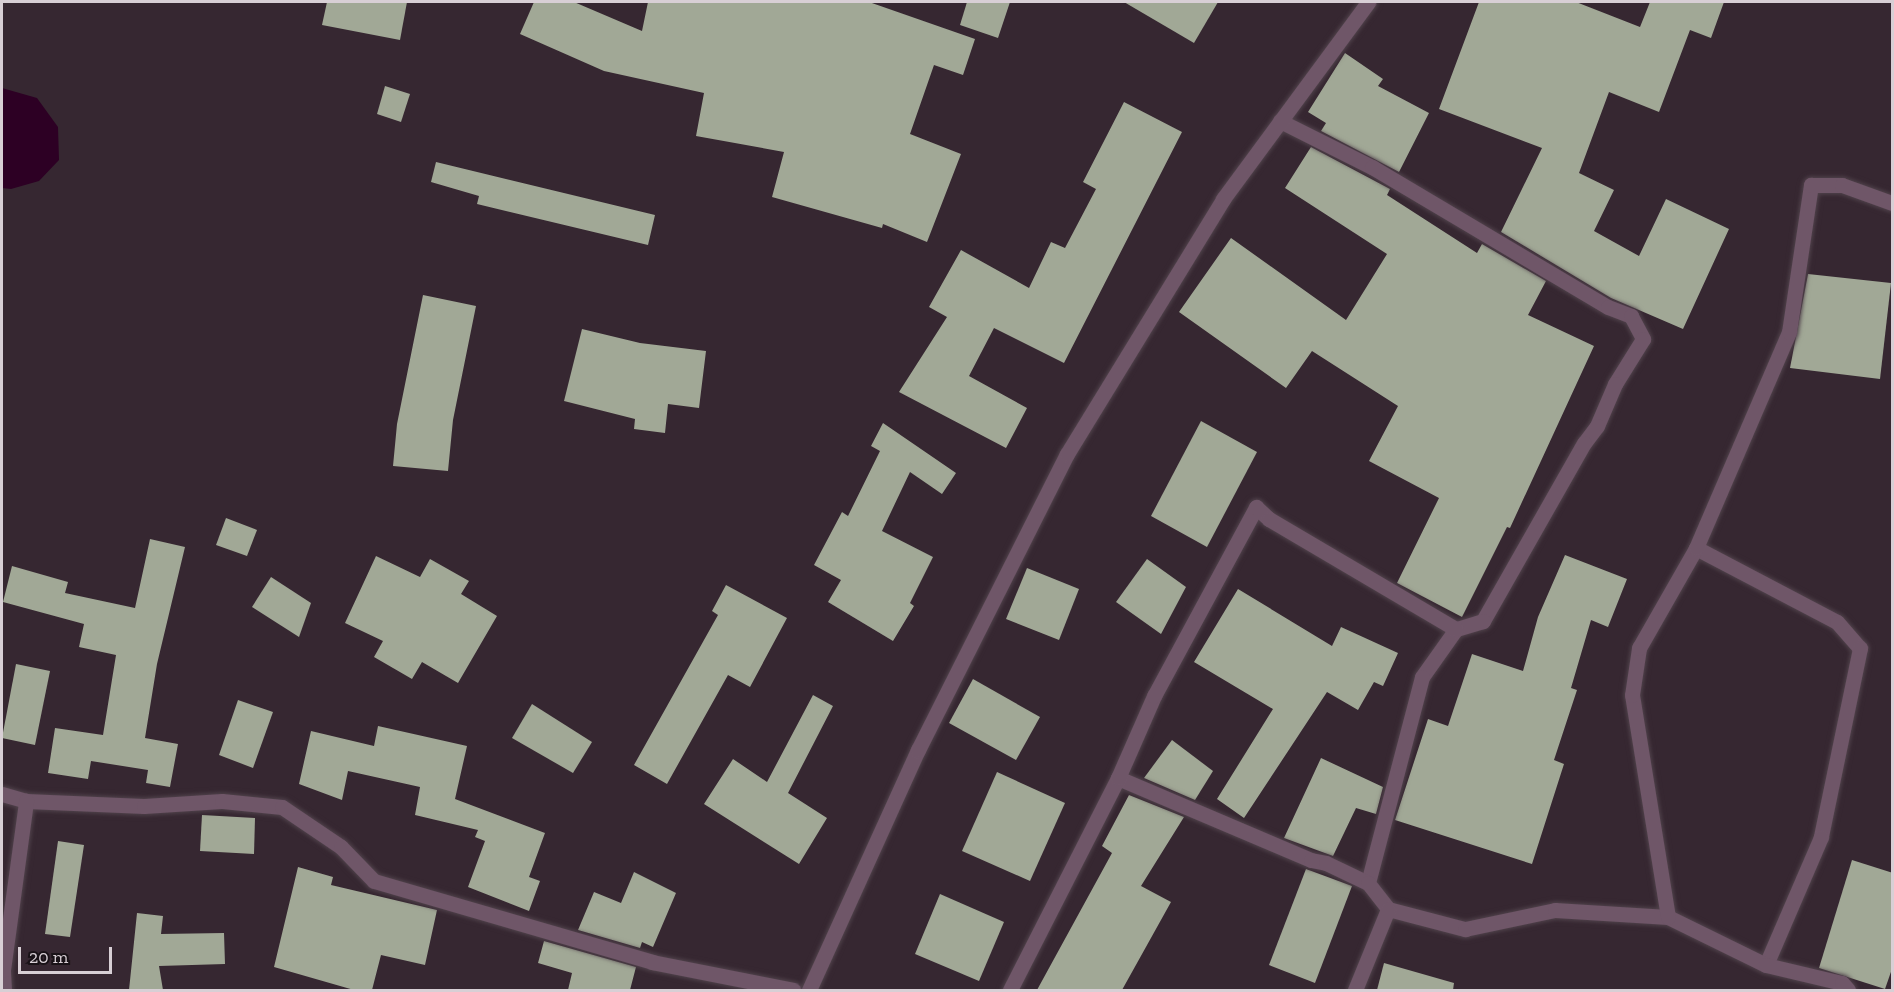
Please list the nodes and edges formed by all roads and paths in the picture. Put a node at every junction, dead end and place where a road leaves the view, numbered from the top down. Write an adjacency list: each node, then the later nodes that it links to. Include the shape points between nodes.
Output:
1 (1368, 2): 2 (street)
2 (1280, 121): 5 (street, via 1372,167 1608,307 1631,316 1640,327 1643,339 1615,384 1604,413 1483,621); 15 (street, via 1223,199 1066,454 918,750)
3 (1893, 203): 4 (street, via 1842,185 1811,185 1789,332)
4 (1696, 548): 11 (street, via 1639,648 1632,695); 12 (street, via 1838,622 1860,648 1821,837)
5 (1456, 628): 6 (street, via 1269,519 1256,507 1155,696); 9 (street, via 1422,677)
6 (1118, 778): 9 (street); 16 (street)
7 (2, 794): 8 (street)
8 (26, 801): 13 (street, via 3,970); 14 (street, via 144,806 222,801 282,807 341,847 374,881 652,962)
9 (1368, 884): 10 (street)
10 (1388, 909): 11 (street, via 1465,929 1556,910); 17 (street)
11 (1668, 917): 12 (street)
12 (1766, 965): 18 (street, via 1842,983)
13 (4, 990)
14 (793, 990)
15 (809, 990)
16 (1010, 990)
17 (1355, 990)
18 (1848, 990)

